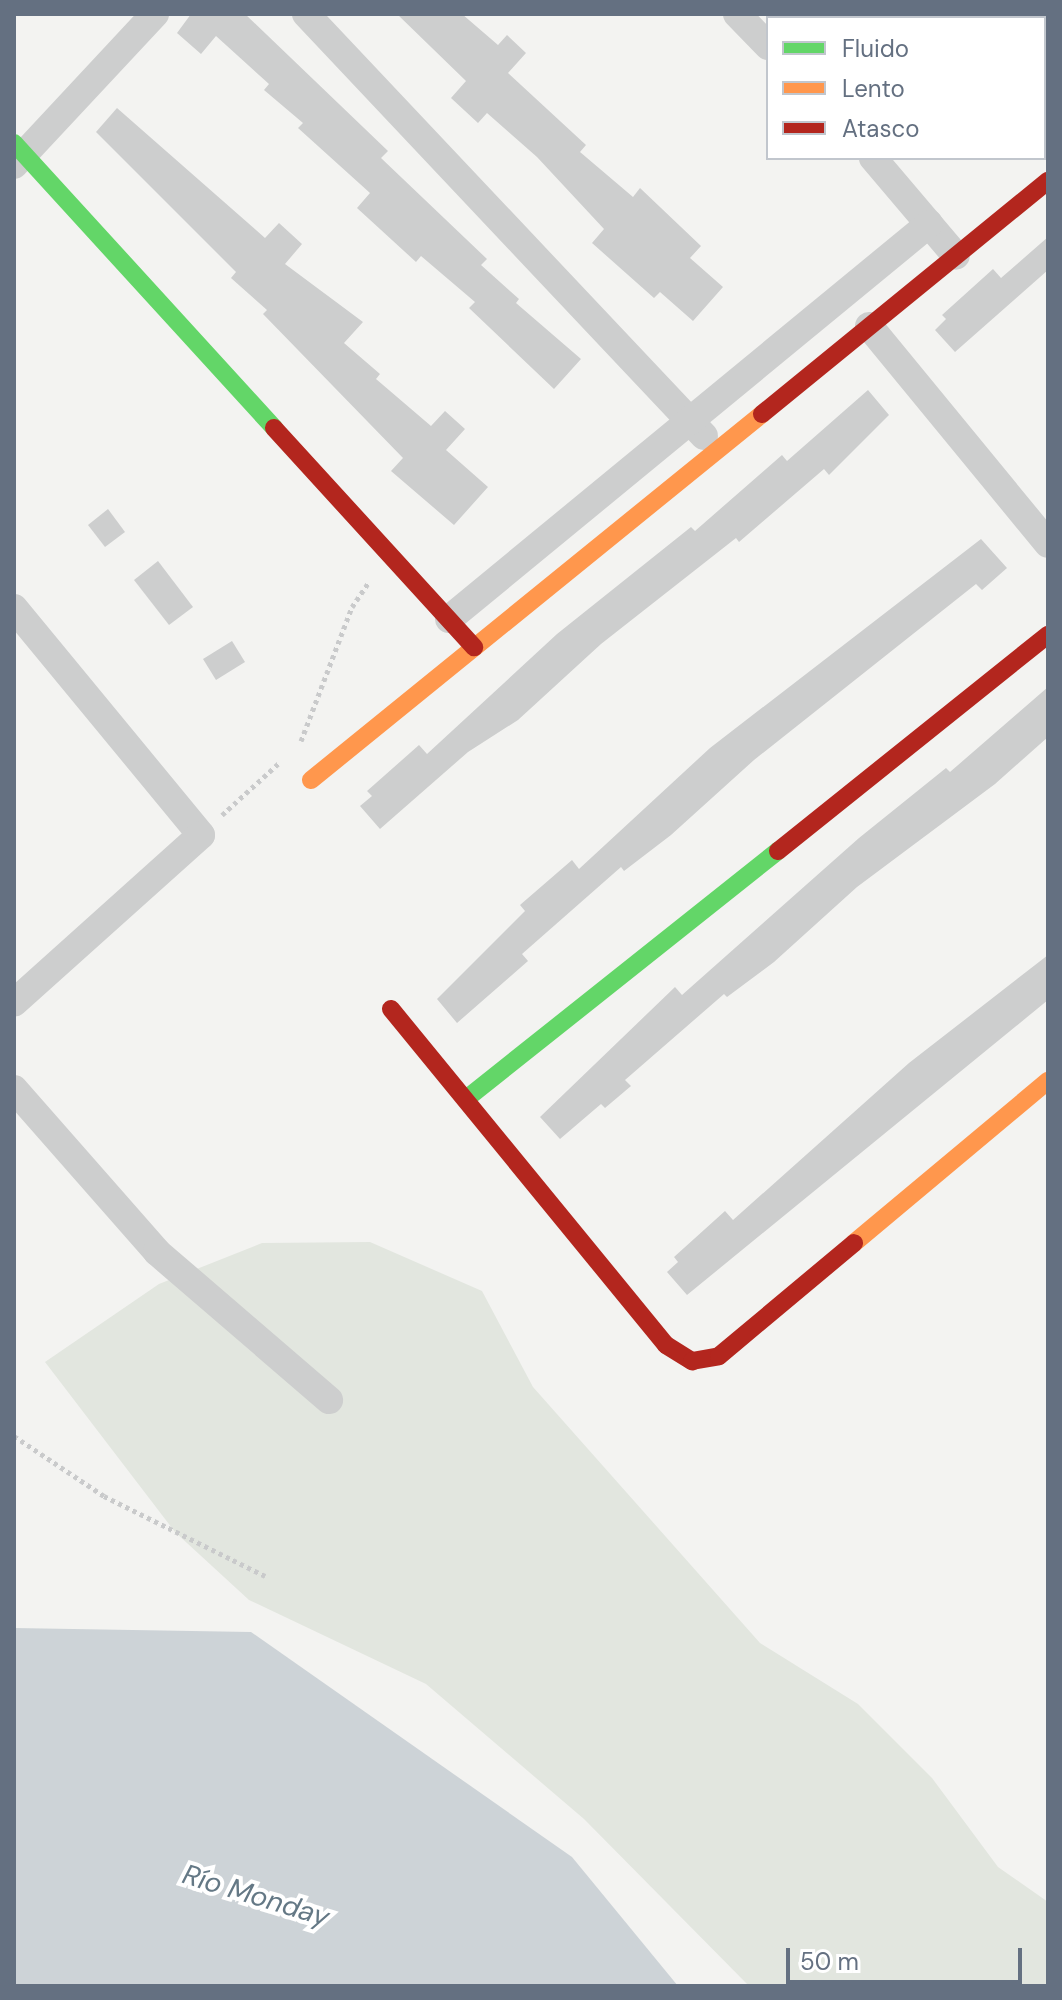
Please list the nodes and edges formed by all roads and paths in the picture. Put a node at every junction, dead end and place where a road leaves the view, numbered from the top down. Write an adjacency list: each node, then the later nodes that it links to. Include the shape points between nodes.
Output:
1 (155, 14): 5 (street)
2 (306, 14): 11 (street)
3 (737, 14): 4 (street)
4 (766, 44)
5 (18, 154): 14 (street)
6 (875, 160): 8 (street)
7 (1048, 181): 9 (street)
8 (929, 224): 9 (street); 11 (street)
9 (956, 256): 10 (street)
10 (869, 326): 12 (street); 13 (street)
11 (692, 423): 12 (street); 16 (street)
12 (717, 450): 18 (street)
13 (1048, 544)
14 (389, 553): 16 (street); 19 (path, via 352,607)
15 (14, 608): 22 (street)
16 (449, 619): 18 (street)
17 (1048, 635): 27 (street)
18 (474, 647): 21 (street)
19 (299, 745)
20 (287, 756): 22 (path)
21 (311, 780)
22 (201, 835): 23 (street)
23 (14, 1003)
24 (391, 1009): 27 (street)
25 (1048, 1081): 27 (street, via 719,1356 692,1361 666,1345)
26 (14, 1089): 28 (street, via 157,1252)
27 (466, 1099)
28 (329, 1400)
29 (14, 1436): 30 (path, via 104,1496)
30 (265, 1576)

